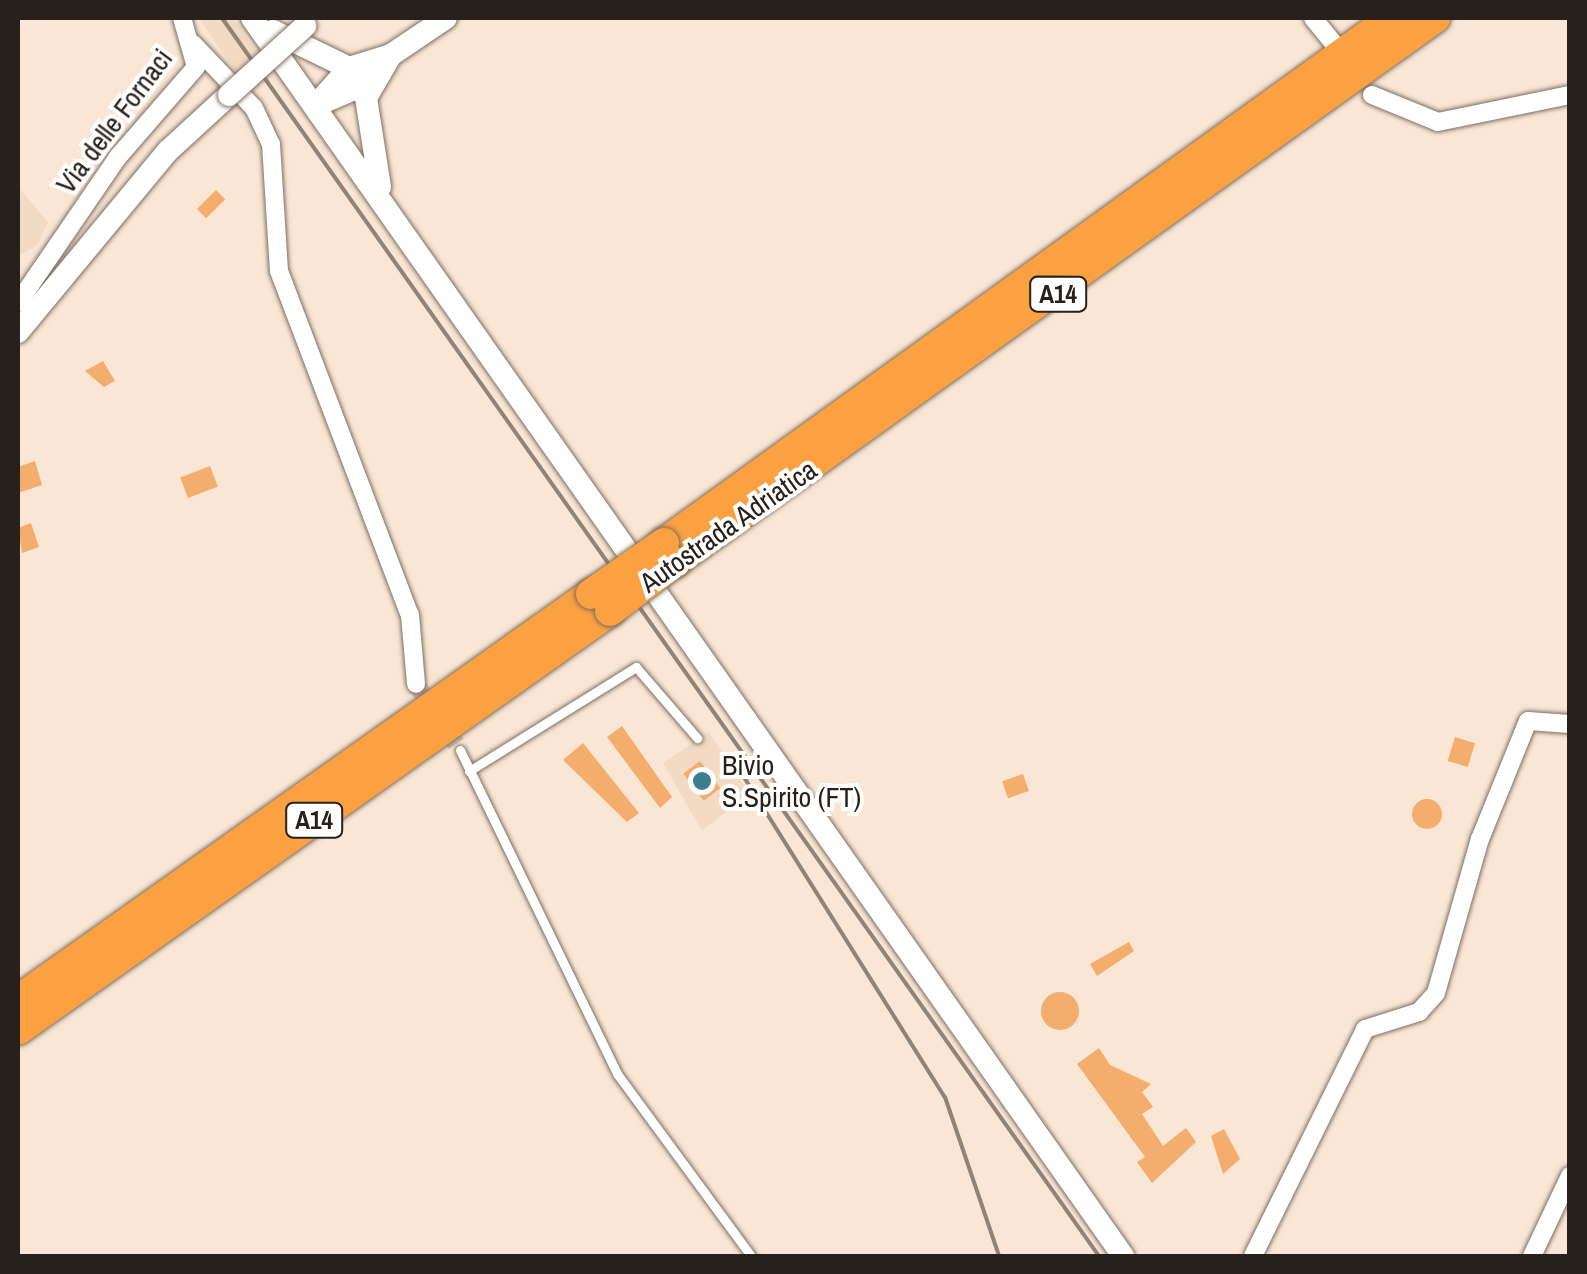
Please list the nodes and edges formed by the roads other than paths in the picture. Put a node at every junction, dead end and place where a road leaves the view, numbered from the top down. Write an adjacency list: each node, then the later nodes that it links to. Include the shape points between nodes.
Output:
1 (182, 18): 8 (street, Via delle Fornaci)
2 (253, 18): 11 (main road); 15 (main road)
3 (446, 18): 10 (main road)
4 (1314, 18): 9 (street)
5 (1392, 18): 19 (highway, Autostrada Adriatica / A14)
6 (1435, 18): 19 (highway, Autostrada Adriatica / A14)
7 (310, 22): 18 (main road, bridge, via 168,151)
8 (193, 44): 17 (street, Via delle Fornaci, via 191,74 118,157); 21 (street, via 254,108 271,144 278,272 410,615)
9 (1334, 44)
10 (392, 55): 11 (main road); 12 (main road)
11 (349, 68): 15 (main road)
12 (374, 80): 15 (main road); 16 (main road, via 368,148)
13 (1372, 95): 14 (street, via 1438,122)
14 (1570, 95)
15 (314, 106): 16 (main road)
16 (387, 210): 30 (main road)
17 (18, 303)
18 (18, 332)
19 (670, 553): 20 (highway, Autostrada Adriatica / A14, bridge)
20 (600, 602): 26 (highway, Autostrada Adriatica / A14); 27 (highway, Autostrada Adriatica / A14)
21 (416, 684)
22 (1570, 724): 31 (street, via 1528,721 1480,839 1436,993 1420,1012 1364,1029)
23 (697, 738): 25 (lane, via 636,667)
24 (460, 750): 25 (lane)
25 (469, 771): 29 (lane, via 618,1075)
26 (18, 1000)
27 (18, 1030)
28 (1570, 1176): 32 (street)
29 (750, 1256)
30 (1122, 1256)
31 (1252, 1256)
32 (1532, 1256)

